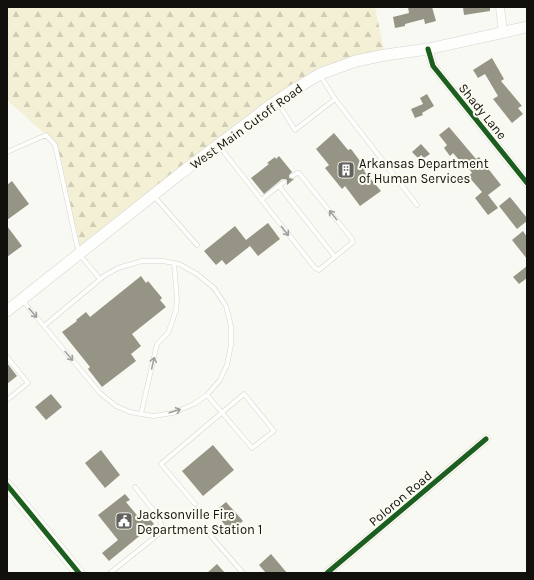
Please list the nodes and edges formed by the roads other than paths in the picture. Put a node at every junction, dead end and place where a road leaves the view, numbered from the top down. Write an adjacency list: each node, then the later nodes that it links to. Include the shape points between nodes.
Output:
1 (500, 7): 3 (street)
2 (527, 27): 3 (main road, West Main Cutoff Road)
3 (503, 32): 4 (main road, West Main Cutoff Road)
4 (428, 49): 5 (main road, West Main Cutoff Road, via 356,61); 12 (street, Shady Lane, via 433,66)
5 (320, 74): 6 (lane); 7 (main road, West Main Cutoff Road)
6 (335, 99): 7 (lane, via 295,130); 16 (lane)
7 (277, 101): 8 (main road, West Main Cutoff Road)
8 (218, 145): 14 (main road, West Main Cutoff Road); 15 (lane)
9 (7, 152): 18 (lane, via 46,135 55,145)
10 (292, 176): 19 (lane, one-way to 10, via 353,242 352,239 299,173)
11 (284, 182): 13 (lane)
12 (527, 183)
13 (280, 186): 15 (lane); 19 (lane)
14 (153, 195): 17 (lane); 18 (main road, West Main Cutoff Road)
15 (261, 200): 19 (lane, one-way to 19, via 315,268 319,270)
16 (417, 205)
17 (197, 245)
18 (79, 254): 21 (lane); 22 (main road, West Main Cutoff Road)
19 (335, 256)
20 (174, 263): 21 (lane, via 142,261 118,268); 26 (lane, via 197,274 214,288 226,306 231,326 227,365 220,380); 29 (lane, one-way to 20, via 157,344 168,333 176,310)
21 (100, 279): 24 (lane)
22 (22, 300): 23 (main road, West Main Cutoff Road); 24 (lane, one-way to 24)
23 (7, 311)
24 (44, 326): 29 (lane, one-way to 29, via 100,393 116,406)
25 (7, 358): 27 (lane, via 28,383)
26 (207, 395): 28 (lane); 29 (lane, one-way to 26, via 153,416 173,413)
27 (7, 400)
28 (222, 413): 28 (lane, via 252,448 274,431 244,394); 33 (lane, via 161,464)
29 (141, 414)
30 (486, 439): 38 (street, Poloron Road)
31 (7, 485): 35 (main road)
32 (135, 487): 36 (lane, via 157,515 161,524 160,533)
33 (196, 504)
34 (203, 527): 37 (lane)
35 (79, 573)
36 (110, 573)
37 (243, 573)
38 (327, 573)

